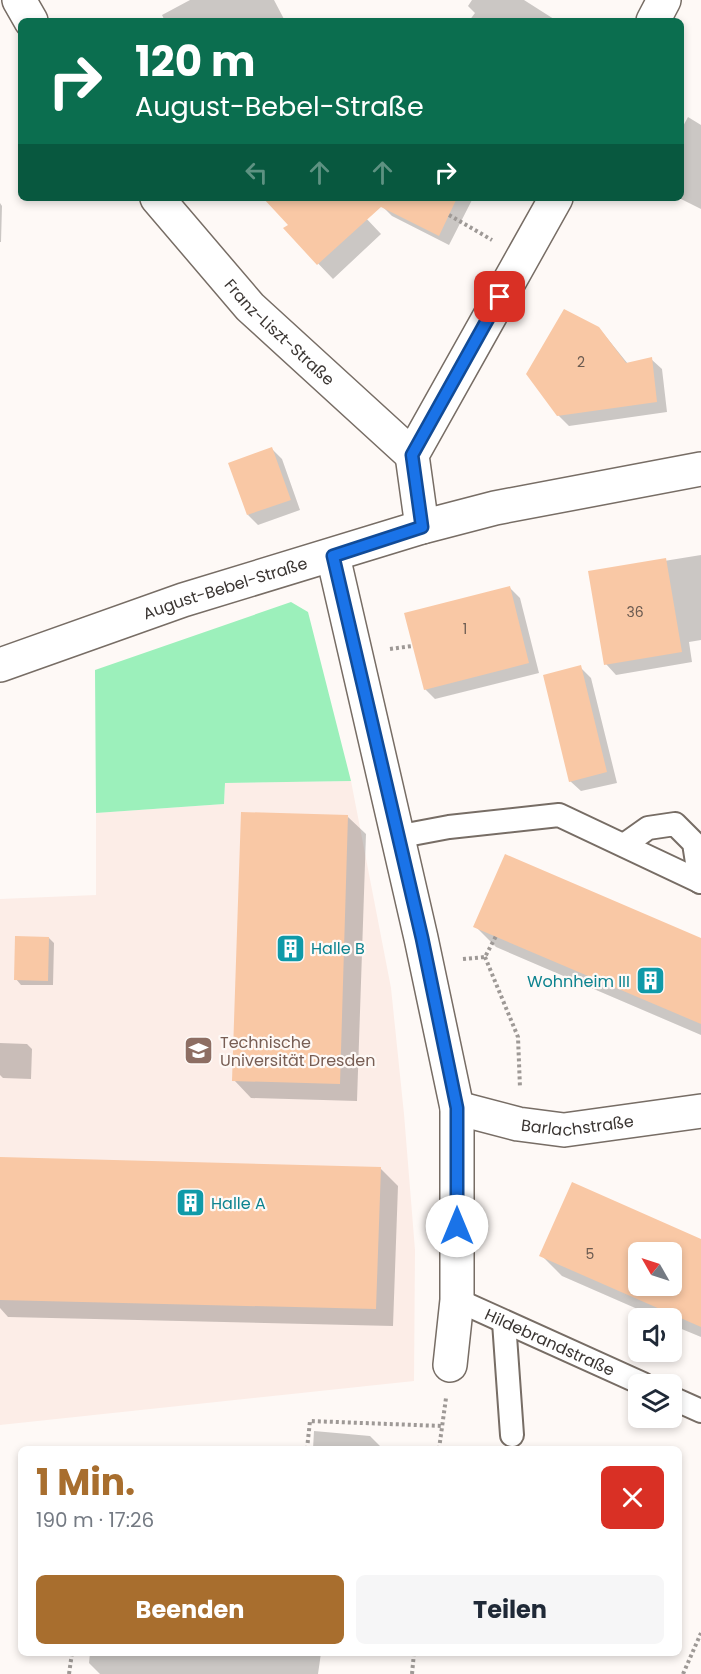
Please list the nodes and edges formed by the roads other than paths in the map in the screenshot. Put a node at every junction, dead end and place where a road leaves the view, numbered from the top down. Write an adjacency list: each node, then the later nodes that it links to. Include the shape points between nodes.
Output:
1 (19, 0): 3 (street)
2 (664, 0): 4 (street)
3 (29, 18)
4 (655, 18)
5 (160, 201): 7 (street, Franz-Liszt-Straße, via 250,307)
6 (554, 201): 7 (street)
7 (412, 455): 9 (street)
8 (701, 469): 9 (street, August-Bebel-Straße, via 495,508)
9 (422, 527): 10 (street, August-Bebel-Straße)
10 (333, 556): 11 (street, August-Bebel-Straße, via 183,600); 12 (street)
11 (0, 665)
12 (396, 837): 13 (lane, via 559,815); 15 (street)
13 (624, 845): 14 (lane); 14 (lane, via 648,828 675,824 694,843)
14 (700, 882)
15 (457, 1108): 16 (street, Barlachstraße, via 518,1124 564,1130); 17 (street)
16 (701, 1111)
17 (457, 1300): 18 (lane, Hildebrandstraße); 19 (street)
18 (504, 1322): 20 (lane, Hildebrandstraße); 23 (lane)
19 (450, 1365)
20 (628, 1377)
21 (682, 1402): 22 (lane)
22 (701, 1411)
23 (512, 1435)

